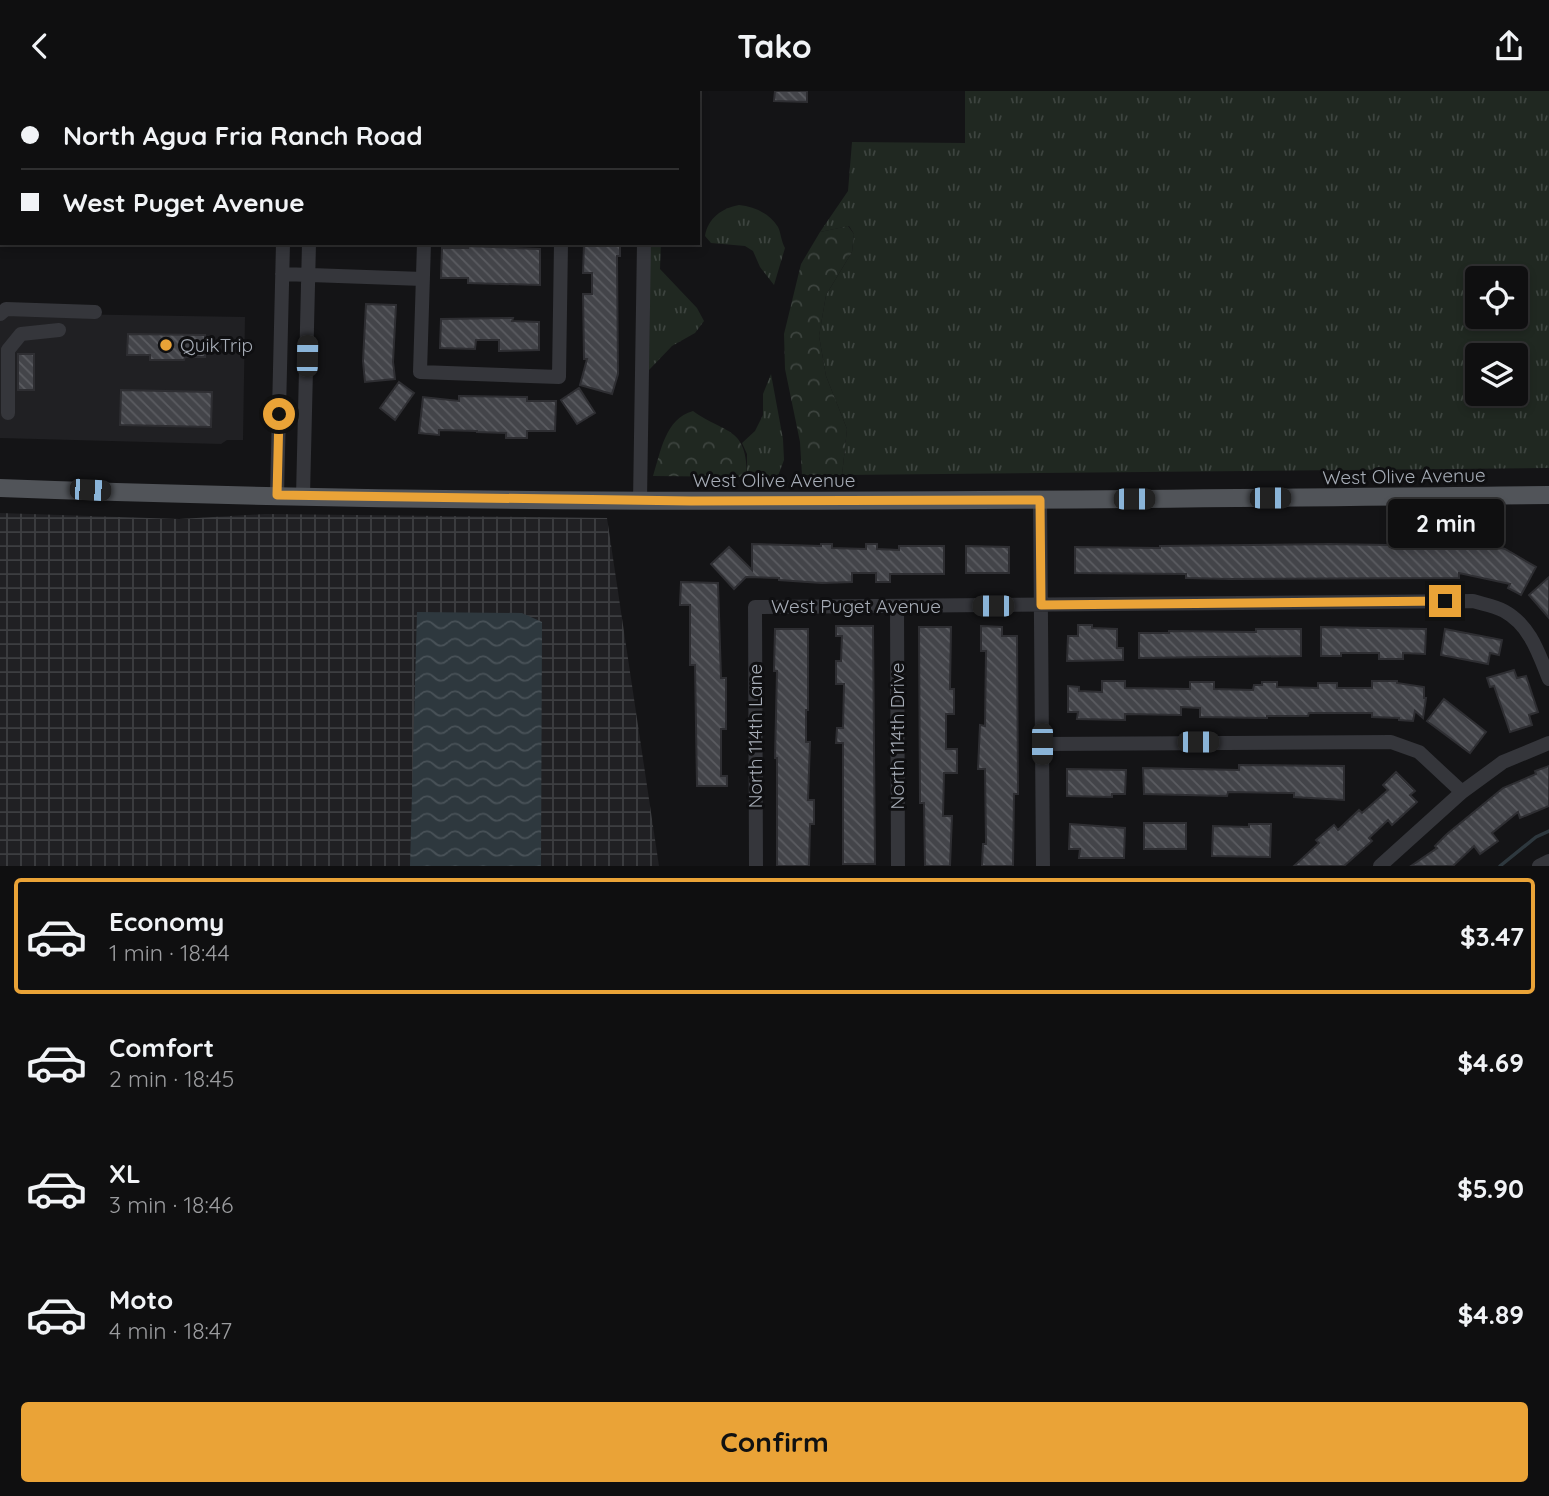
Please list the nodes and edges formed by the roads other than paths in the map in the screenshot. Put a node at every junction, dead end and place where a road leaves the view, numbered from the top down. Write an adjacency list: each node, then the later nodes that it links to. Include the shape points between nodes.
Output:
1 (283, 245): 6 (street)
2 (309, 245): 7 (street)
3 (424, 245): 8 (street)
4 (561, 245): 8 (street, via 559,377 421,372)
5 (644, 245): 18 (street)
6 (282, 274): 7 (street); 14 (street)
7 (309, 275): 8 (street); 16 (street)
8 (423, 279)
9 (95, 312): 10 (street, via 6,309)
10 (0, 314)
11 (60, 330): 12 (street, via 21,334 8,350)
12 (8, 413)
13 (0, 488): 14 (main road, West Olive Avenue)
14 (277, 495): 16 (main road, West Olive Avenue)
15 (1549, 495): 17 (main road, West Olive Avenue)
16 (303, 496): 18 (main road, West Olive Avenue)
17 (1040, 500): 18 (main road, West Olive Avenue); 19 (street)
18 (640, 501)
19 (1041, 605): 21 (street, West Puget Avenue); 22 (street, West Puget Avenue, via 1473,601 1502,609 1522,625 1537,647); 24 (street)
20 (755, 607): 21 (street, West Puget Avenue); 27 (street, North 114th Lane)
21 (897, 607): 28 (street, North 114th Drive)
22 (1549, 679)
23 (1549, 743): 25 (street, via 1503,762)
24 (1042, 744): 25 (street, via 1379,740 1419,752); 29 (street)
25 (1462, 792): 30 (street)
26 (1549, 861): 31 (street)
27 (756, 866)
28 (898, 866)
29 (1043, 866)
30 (1380, 866)
31 (1539, 866)

